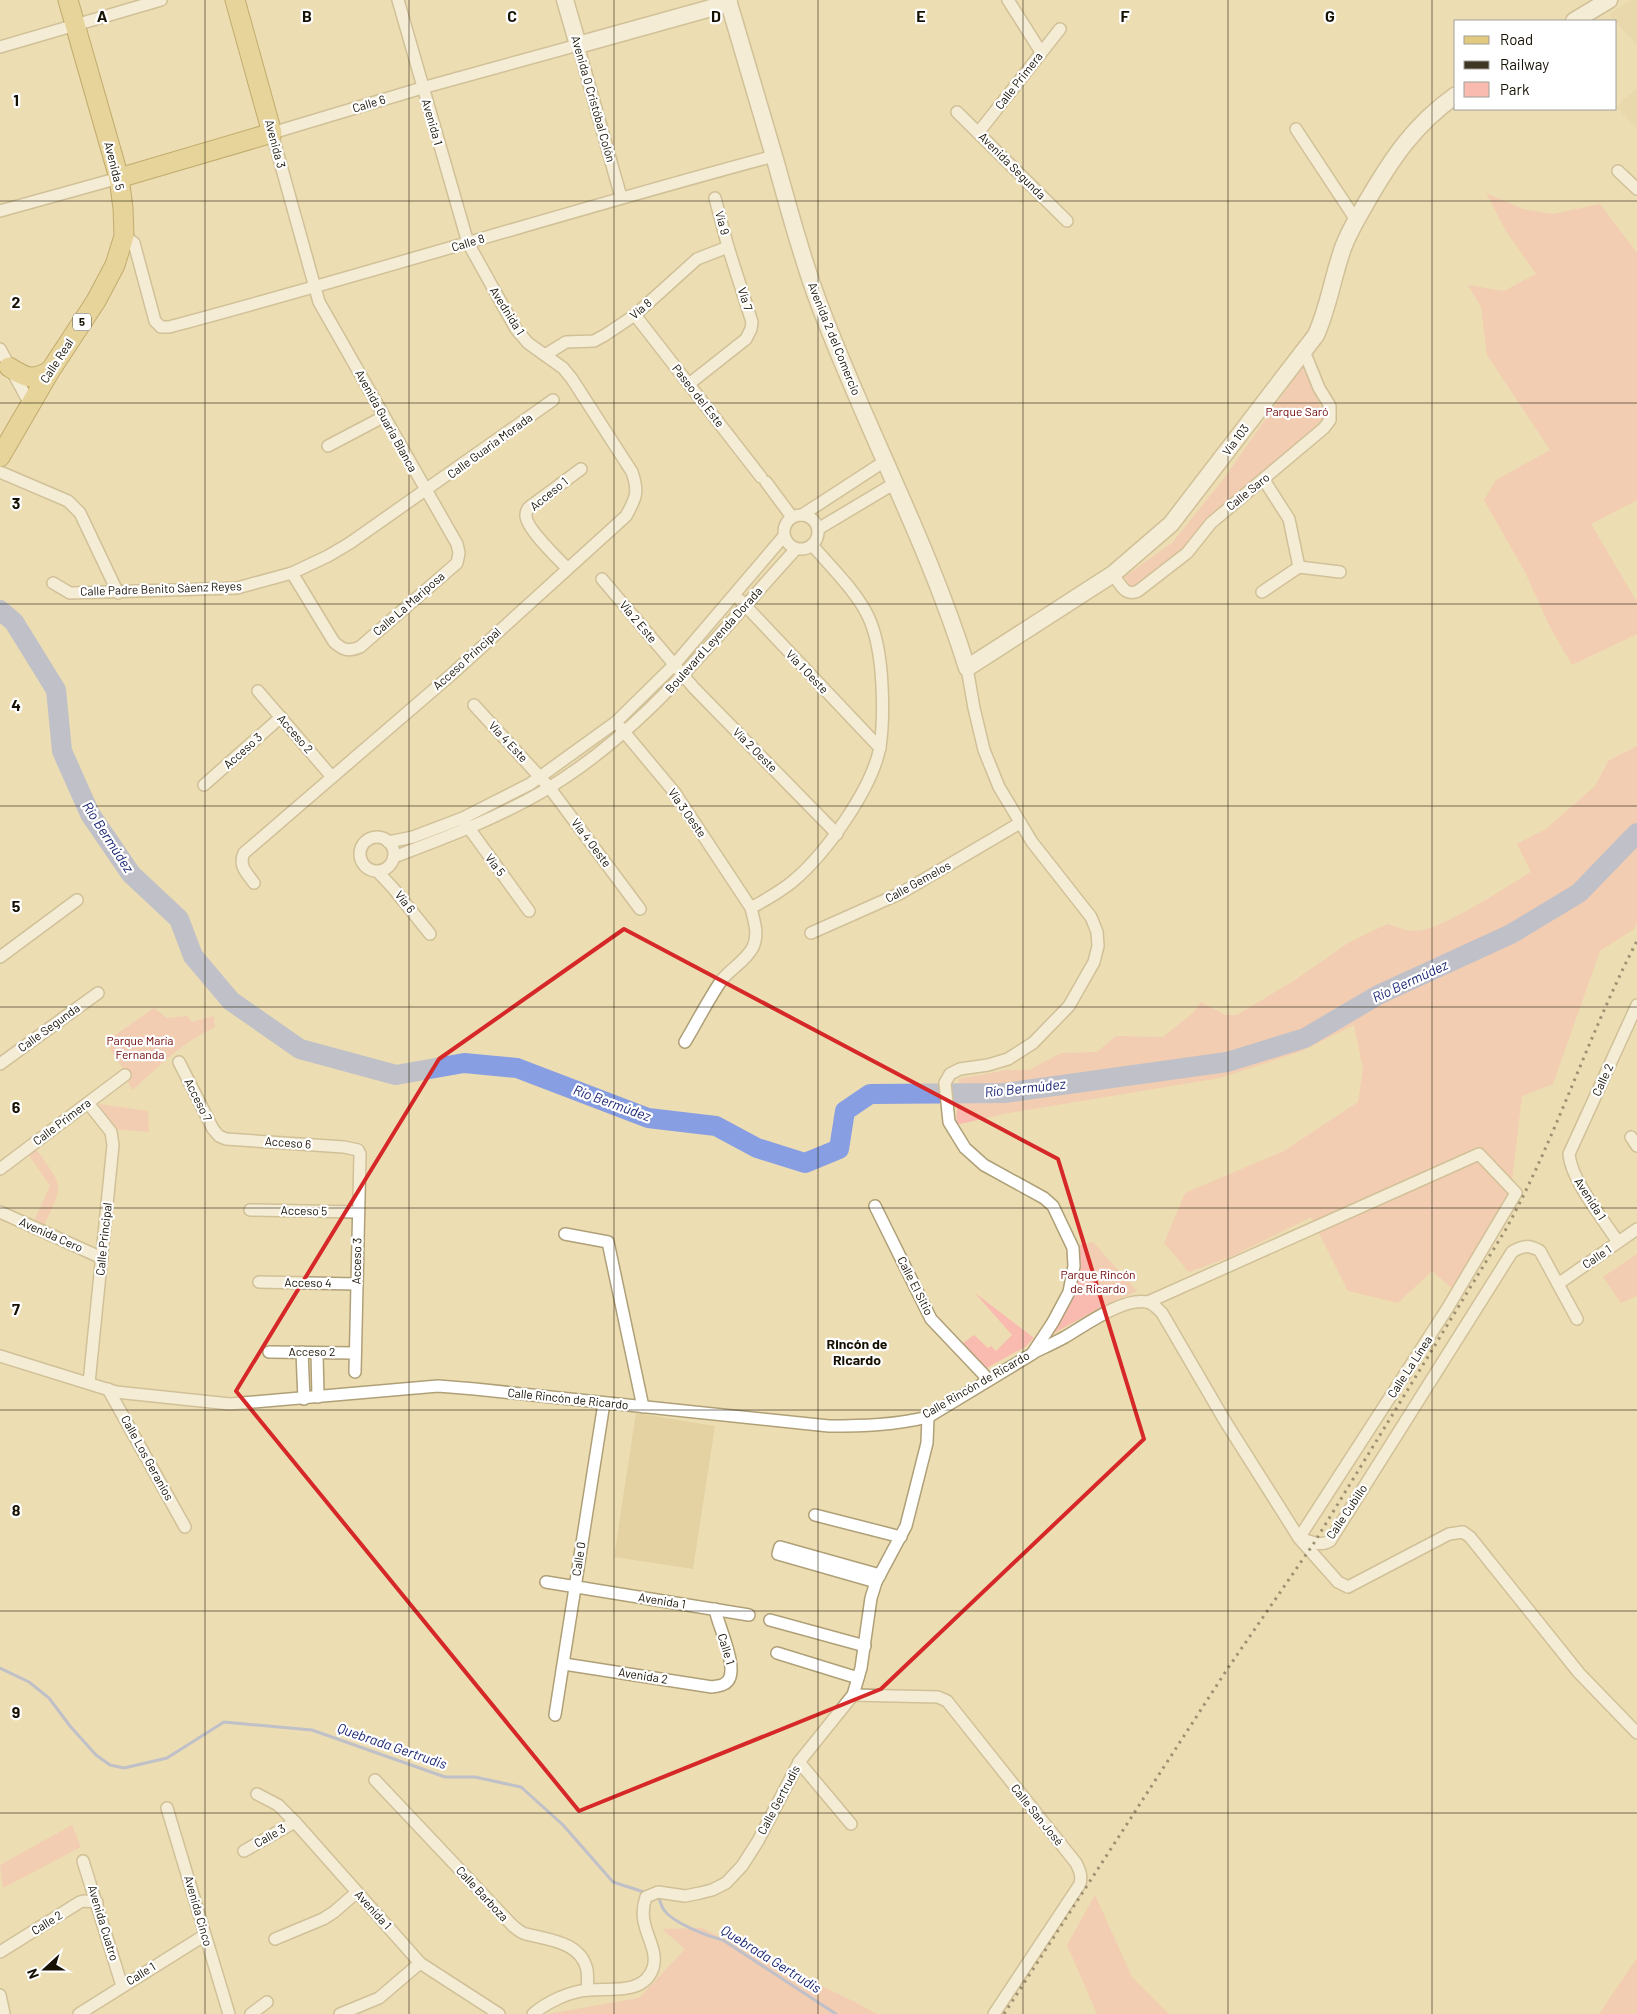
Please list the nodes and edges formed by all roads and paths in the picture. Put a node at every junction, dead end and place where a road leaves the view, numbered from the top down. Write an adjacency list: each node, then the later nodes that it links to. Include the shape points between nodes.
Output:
1 (68, 0): 10 (main road, Avenida 5 / 5)
2 (162, 0): 10 (street)
3 (235, 0): 19 (main road, Avenida 3)
4 (398, 0): 15 (street, Avenida 1)
5 (565, 0): 12 (main road, Avenida 0 Cristóbal Colón)
6 (1008, 0): 14 (street)
7 (1609, 0): 9 (main road)
8 (732, 1): 12 (main road, Calle 6); 21 (main road, Avenida 2 del Comercio)
9 (1576, 20)
10 (75, 25): 13 (street); 23 (main road, Avenida 5 / 5)
11 (1060, 29): 14 (street, Calle Primera)
12 (578, 44): 15 (street, Calle 6); 25 (street, Avenida 0 Cristóbal Colón)
13 (0, 47)
14 (1041, 52): 20 (street, Calle Primera)
15 (422, 88): 19 (street, Calle 6); 31 (street, Avenida 1)
16 (1454, 97): 28 (main road, Vía 103, via 1427,117 1406,140)
17 (957, 112): 20 (street, Avenida Segunda)
18 (1296, 129): 28 (street)
19 (272, 133): 23 (main road, Calle 6); 33 (street, Avenida 3)
20 (978, 133): 29 (street, Avenida Segunda)
21 (774, 156): 25 (street, Calle 8); 47 (main road, Avenida 2 del Comercio, via 818,301)
22 (1618, 171): 24 (street)
23 (119, 178): 27 (street, Calle 6); 30 (main road, Avenida 5 / 5)
24 (1637, 188)
25 (621, 197): 31 (street, Calle 8)
26 (715, 198): 32 (street, Vía 9)
27 (0, 211)
28 (1356, 220): 36 (main road, Vía 103, via 1341,254 1325,315)
29 (1067, 221)
30 (124, 236): 33 (street, Calle 8, via 134,243 155,321 161,327); 39 (main road, Calle Real / 5, via 115,265 96,301)
31 (468, 243): 33 (street, Calle 8); 37 (street, Avednida 1, via 516,329)
32 (728, 247): 34 (street, Vía 8, via 697,259); 40 (street, Vía 7, via 750,313 751,329 746,339)
33 (315, 288): 44 (street, Avenida Guaria Blanca, via 319,302)
34 (635, 314): 37 (street, Vía 8, via 599,339 566,342); 40 (street, Paseo del Este)
35 (0, 349): 38 (street)
36 (1304, 351): 50 (street, Calle Saro, via 1330,406 1330,420); 63 (main road, Vía 103, via 1170,524)
37 (545, 355): 43 (street, Avednida 1, via 572,379)
38 (9, 367): 39 (main road, via 30,378); 42 (street)
39 (50, 371): 42 (main road, Calle Real / 5)
40 (689, 384): 53 (street, Paseo del Este, via 763,480)
41 (553, 400): 52 (street, Calle Guaria Morada)
42 (30, 404): 46 (main road, Calle Real / 5)
43 (594, 414): 60 (street, Acceso Principal, via 632,472 637,494 626,516)
44 (383, 417): 45 (street); 52 (street, Avenida Guaria Blanca)
45 (328, 446)
46 (0, 457)
47 (885, 461): 51 (main road, Avenida 2 del Comercio); 53 (street)
48 (581, 469): 60 (street, Acceso 1, via 535,503 526,515 530,527)
49 (0, 472): 67 (street, via 68,501 80,513)
50 (1264, 480): 59 (street, via 1289,519); 63 (street, Calle Saro, via 1211,523 1187,553 1138,591 1126,592)
51 (895, 483): 54 (street); 71 (main road, Avenida 2 del Comercio, via 937,582)
52 (426, 491): 58 (street, Avenida Guaria Blanca); 61 (street, Calle Padre Benito Sáenz Reyes, via 350,543)
53 (797, 516): 54 (street, via 812,519); 55 (street, via 785,526)
54 (818, 529): 56 (street)
55 (784, 536): 57 (street); 68 (street, Boulevard Leyenda Dorada)
56 (812, 545): 57 (street); 78 (street, via 856,598 874,630 881,672)
57 (796, 549): 69 (street, Boulevard Leyenda Dorada)
58 (459, 553): 61 (street, Calle La Mariposa, via 457,562 360,647 352,650 343,650 334,642)
59 (1299, 567): 62 (street); 66 (street)
60 (567, 568): 79 (street, Acceso Principal, via 452,674)
61 (292, 572): 67 (street, Calle Padre Benito Sáenz Reyes, via 238,588)
62 (1340, 572)
63 (1113, 574): 71 (main road, Vía 103)
64 (602, 579): 70 (street, Vía 2 Este)
65 (53, 583): 67 (street, Calle Padre Benito Sáenz Reyes, via 70,593)
66 (1262, 592)
67 (118, 593)
68 (736, 595): 69 (street, Vía 1 Oeste); 70 (street, Boulevard Leyenda Dorada)
69 (745, 605): 72 (street, Boulevard Leyenda Dorada); 78 (street, Vía 1 Oeste)
70 (674, 665): 72 (street, Vía 2 Oeste); 76 (street, Boulevard Leyenda Dorada)
71 (967, 668): 84 (street, Calle Rincón de Ricardo, via 984,750 999,787)
72 (684, 676): 77 (street, Boulevard Leyenda Dorada); 86 (street, Vía 2 Oeste)
73 (258, 691): 75 (street, Acceso 2)
74 (474, 705): 80 (street, Vía 4 Este)
75 (281, 718): 79 (street, Acceso 2); 81 (street, Acceso 3)
76 (616, 722): 77 (street, Vía 3 Oeste); 80 (street, Boulevard Leyenda Dorada)
77 (624, 732): 82 (street, Boulevard Leyenda Dorada); 92 (street, Vía 3 Oeste, via 675,793)
78 (880, 748): 86 (street, via 862,792)
79 (332, 777): 90 (street, Acceso Principal, via 244,854 242,866)
80 (541, 778): 82 (street, Vía 4 Oeste); 83 (street, Boulevard Leyenda Dorada)
81 (204, 786)
82 (549, 787): 85 (street, Boulevard Leyenda Dorada); 93 (street, Vía 4 Oeste)
83 (463, 818): 85 (street, Vía 5); 87 (street, Boulevard Leyenda Dorada, via 413,837)
84 (1020, 823): 95 (street, Calle Gemelos, via 901,893); 126 (street, Calle Rincón de Ricardo, via 1091,917 1098,946 1094,962 1070,1006 1033,1043 1008,1058 960,1069 950,1074 945,1083 949,1122 965,1148 984,1165 1053,1206 1073,1248 1074,1266 1068,1292)
85 (469, 829): 88 (street, Boulevard Leyenda Dorada); 94 (street, Vía 5)
86 (837, 834): 92 (street, via 794,881)
87 (388, 842): 88 (street); 89 (street, Boulevard Leyenda Dorada, via 373,838 361,848 363,864)
88 (394, 857): 89 (street, Boulevard Leyenda Dorada, via 389,867)
89 (378, 872): 96 (street, Vía 6)
90 (254, 883)
91 (77, 900): 97 (street)
92 (751, 908): 100 (street, via 756,934 753,946 722,980)
93 (640, 909)
94 (529, 910)
95 (811, 933)
96 (430, 934)
97 (0, 957)
98 (98, 992): 102 (street, Calle Segunda)
99 (1637, 1005): 107 (street, Calle 2)
100 (685, 1042)
101 (179, 1062): 105 (street, Acceso 7)
102 (0, 1064)
103 (125, 1075): 104 (street, Calle Primera)
104 (88, 1103): 108 (street, Calle Primera); 116 (street, Calle Principal, via 111,1132 113,1145)
105 (219, 1136): 106 (street, Acceso 6)
106 (358, 1150): 112 (street, Acceso 3)
107 (1569, 1154): 115 (street, Avenida 1, via 1575,1176)
108 (0, 1169)
109 (875, 1206): 129 (street, Calle El Sitio, via 931,1319)
110 (250, 1210): 112 (street, Acceso 5)
111 (0, 1212): 116 (street, Avenida Cero)
112 (358, 1212): 118 (street, Acceso 3)
113 (1637, 1229): 115 (street, Calle 1)
114 (565, 1234): 135 (street, via 608,1242)
115 (1618, 1242): 119 (street, Calle 1)
116 (102, 1258): 130 (street, Calle Principal)
117 (259, 1282): 118 (street, Acceso 4)
118 (357, 1284): 125 (street, Acceso 3)
119 (1558, 1284): 121 (street, Calle Cubillo); 140 (street, Calle Cubillo, via 1540,1251 1530,1246 1512,1252 1330,1541 1319,1544)
120 (1148, 1302): 126 (street, via 1138,1302 1098,1316); 140 (street, via 1162,1314); 140 (street, Calle La Línea, via 1480,1154 1516,1193 1447,1309)
121 (1577, 1319)
122 (268, 1352): 123 (street, Acceso 2)
123 (302, 1352): 124 (street, Acceso 2); 133 (street)
124 (317, 1352): 125 (street, Acceso 2); 132 (street)
125 (355, 1352): 128 (street, Acceso 3)
126 (1032, 1354): 129 (street, Calle Rincón de Ricardo)
127 (0, 1356): 130 (street, Calle Rincón de Ricardo)
128 (355, 1372)
129 (988, 1379): 136 (street, Calle Rincón de Ricardo)
130 (90, 1383): 131 (street, Calle Rincón de Ricardo)
131 (108, 1389): 133 (street, Calle Rincón de Ricardo, via 230,1404); 138 (street, Calle Los Geranios)
132 (318, 1397): 133 (street, Calle Rincón de Ricardo); 134 (street, Calle Rincón de Ricardo, via 438,1386)
133 (304, 1398)
134 (604, 1403): 135 (street, Calle Rincón de Ricardo); 143 (street, Calle 0)
135 (643, 1407): 136 (street, Calle Rincón de Ricardo, via 829,1426 892,1424)
136 (928, 1416): 139 (street, Calle Gertrudis, via 927,1443)
137 (815, 1515): 139 (street)
138 (185, 1527)
139 (901, 1537): 141 (street, Calle Gertrudis)
140 (1299, 1538): 154 (street, via 1338,1582 1348,1588 1449,1534 1463,1532 1579,1673)
141 (878, 1578): 141 (street, via 780,1547 778,1554); 147 (street, Calle Gertrudis, via 871,1598)
142 (546, 1582): 143 (street, Avenida 1)
143 (575, 1587): 144 (street, Avenida 1); 149 (street, Calle 0)
144 (715, 1609): 145 (street, Avenida 1); 151 (street, Calle 1, via 733,1672)
145 (749, 1615)
146 (770, 1620): 147 (street)
147 (865, 1646): 150 (street, Calle Gertrudis)
148 (777, 1653): 150 (street)
149 (564, 1664): 151 (street, Avenida 2, via 712,1687); 153 (street, Calle 0)
150 (858, 1678): 152 (street, Calle Gertrudis)
151 (723, 1685)
152 (853, 1695): 155 (street, Calle Gertrudis); 180 (street, Calle San José, via 938,1697 947,1701 1076,1863 1080,1884)
153 (556, 1715)
154 (1637, 1733)
155 (798, 1762): 160 (street); 170 (street, Calle Gertrudis, via 761,1835 742,1866 726,1883 685,1896 658,1892 646,1897 642,1912 653,1951 653,1967 645,1980 629,1988)
156 (376, 1780): 170 (street, Calle Barboza, via 513,1926 525,1934 572,1947 587,1969)
157 (257, 1794): 159 (street, Avenida 1, via 278,1805)
158 (168, 1808): 165 (street, Avenida Cinco)
159 (295, 1822): 161 (street, Calle 3); 163 (street, Avenida 1)
160 (851, 1824)
161 (244, 1851)
162 (83, 1861): 164 (street, Avenida Cuatro)
163 (357, 1892): 166 (street, via 323,1919); 168 (street, Avenida 1)
164 (97, 1902): 167 (street, Calle 2, via 80,1902); 169 (street, Avenida Cuatro)
165 (205, 1935): 169 (street, Calle 1); 175 (street, Avenida Cinco)
166 (275, 1939)
167 (0, 1952)
168 (420, 1964): 177 (street, via 379,1998); 178 (street, Avenida 1)
169 (122, 1986): 174 (street, Calle 1)
170 (588, 1990): 179 (street, Calle Gertrudis, via 543,2006)
171 (0, 1995): 173 (street)
172 (267, 2002): 176 (street)
173 (4, 2014)
174 (79, 2014)
175 (229, 2014)
176 (250, 2014)
177 (340, 2014)
178 (499, 2014)
179 (533, 2014)
180 (994, 2014)

